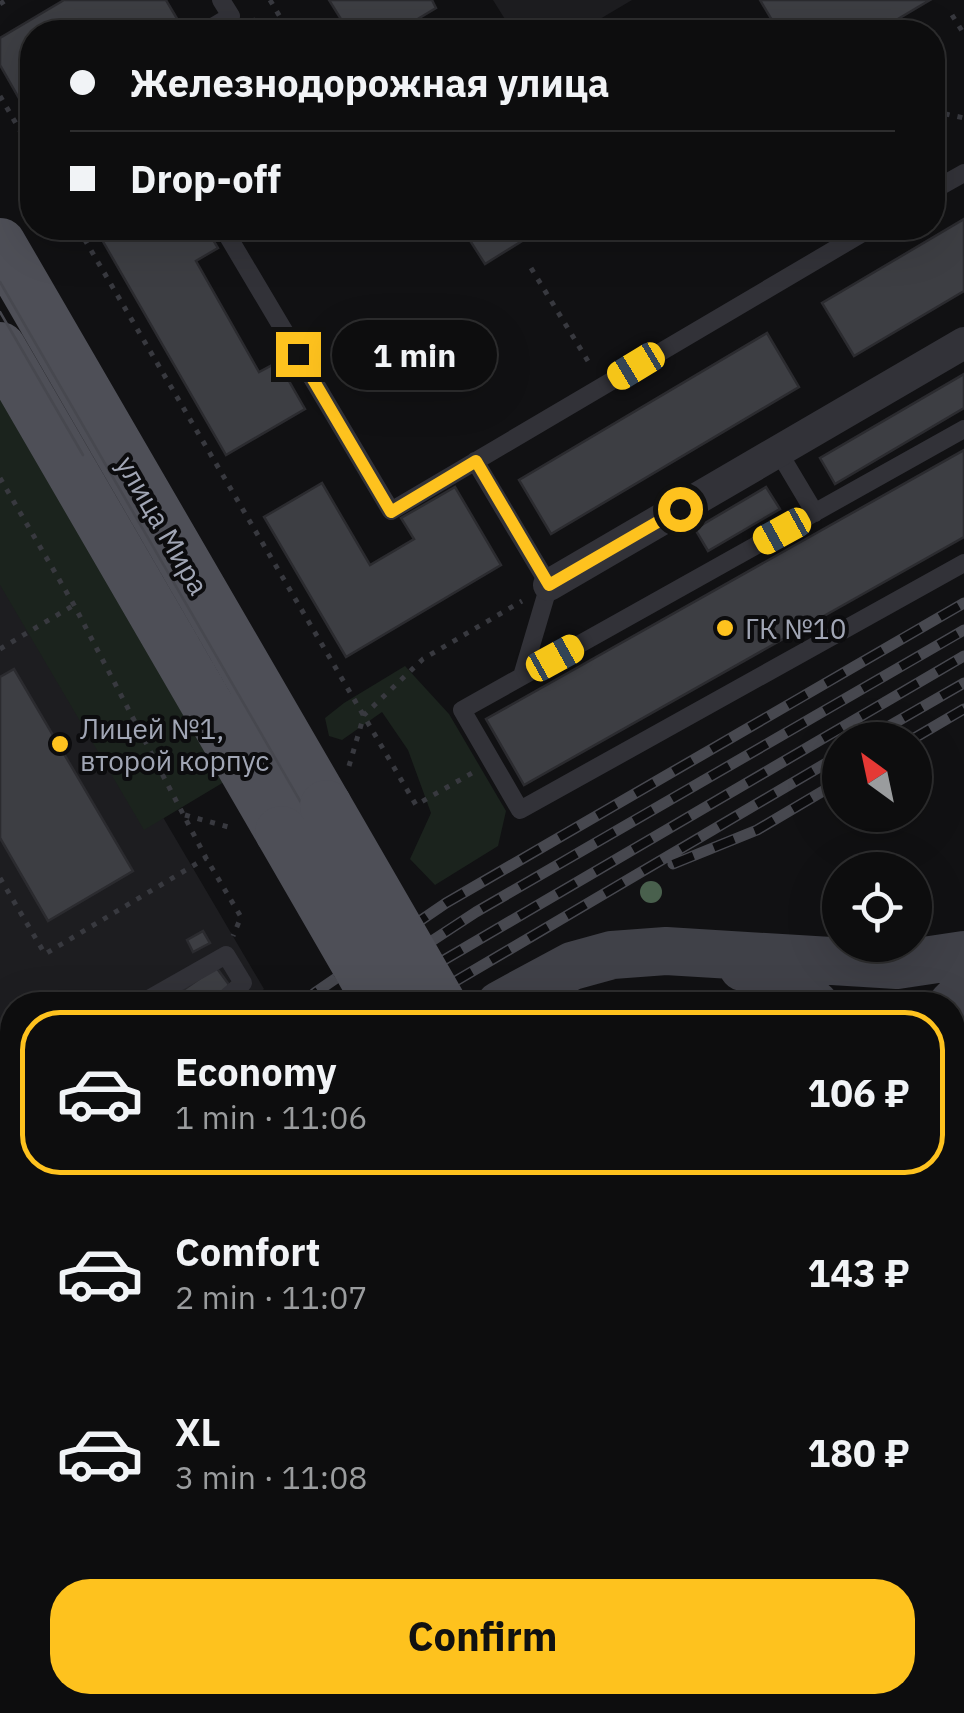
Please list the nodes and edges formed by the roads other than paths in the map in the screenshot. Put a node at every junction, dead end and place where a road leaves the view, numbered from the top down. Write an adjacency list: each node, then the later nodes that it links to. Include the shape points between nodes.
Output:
1 (222, 0): 2 (lane, via 231,16)
2 (224, 20)
3 (231, 240): 10 (lane, via 391,512)
4 (851, 240): 10 (lane)
5 (0, 244): 20 (main road, улица Мира, bridge, via 336,794)
6 (964, 343): 9 (street)
7 (0, 348): 19 (main road, улица Мира, bridge, via 258,830)
8 (964, 429): 11 (lane)
9 (778, 451): 11 (lane); 13 (street)
10 (476, 461): 13 (lane)
11 (814, 513): 14 (lane)
12 (964, 563): 14 (lane, via 520,810 462,710)
13 (549, 585): 14 (lane)
14 (522, 676)
15 (666, 952): 16 (main road, via 896,965); 21 (main road, via 572,966); 22 (main road, via 761,971)
16 (964, 955)
17 (161, 992): 18 (lane, via 226,955 244,984)
18 (234, 992)
19 (371, 992)
20 (435, 992)
21 (524, 992)
22 (800, 992)

